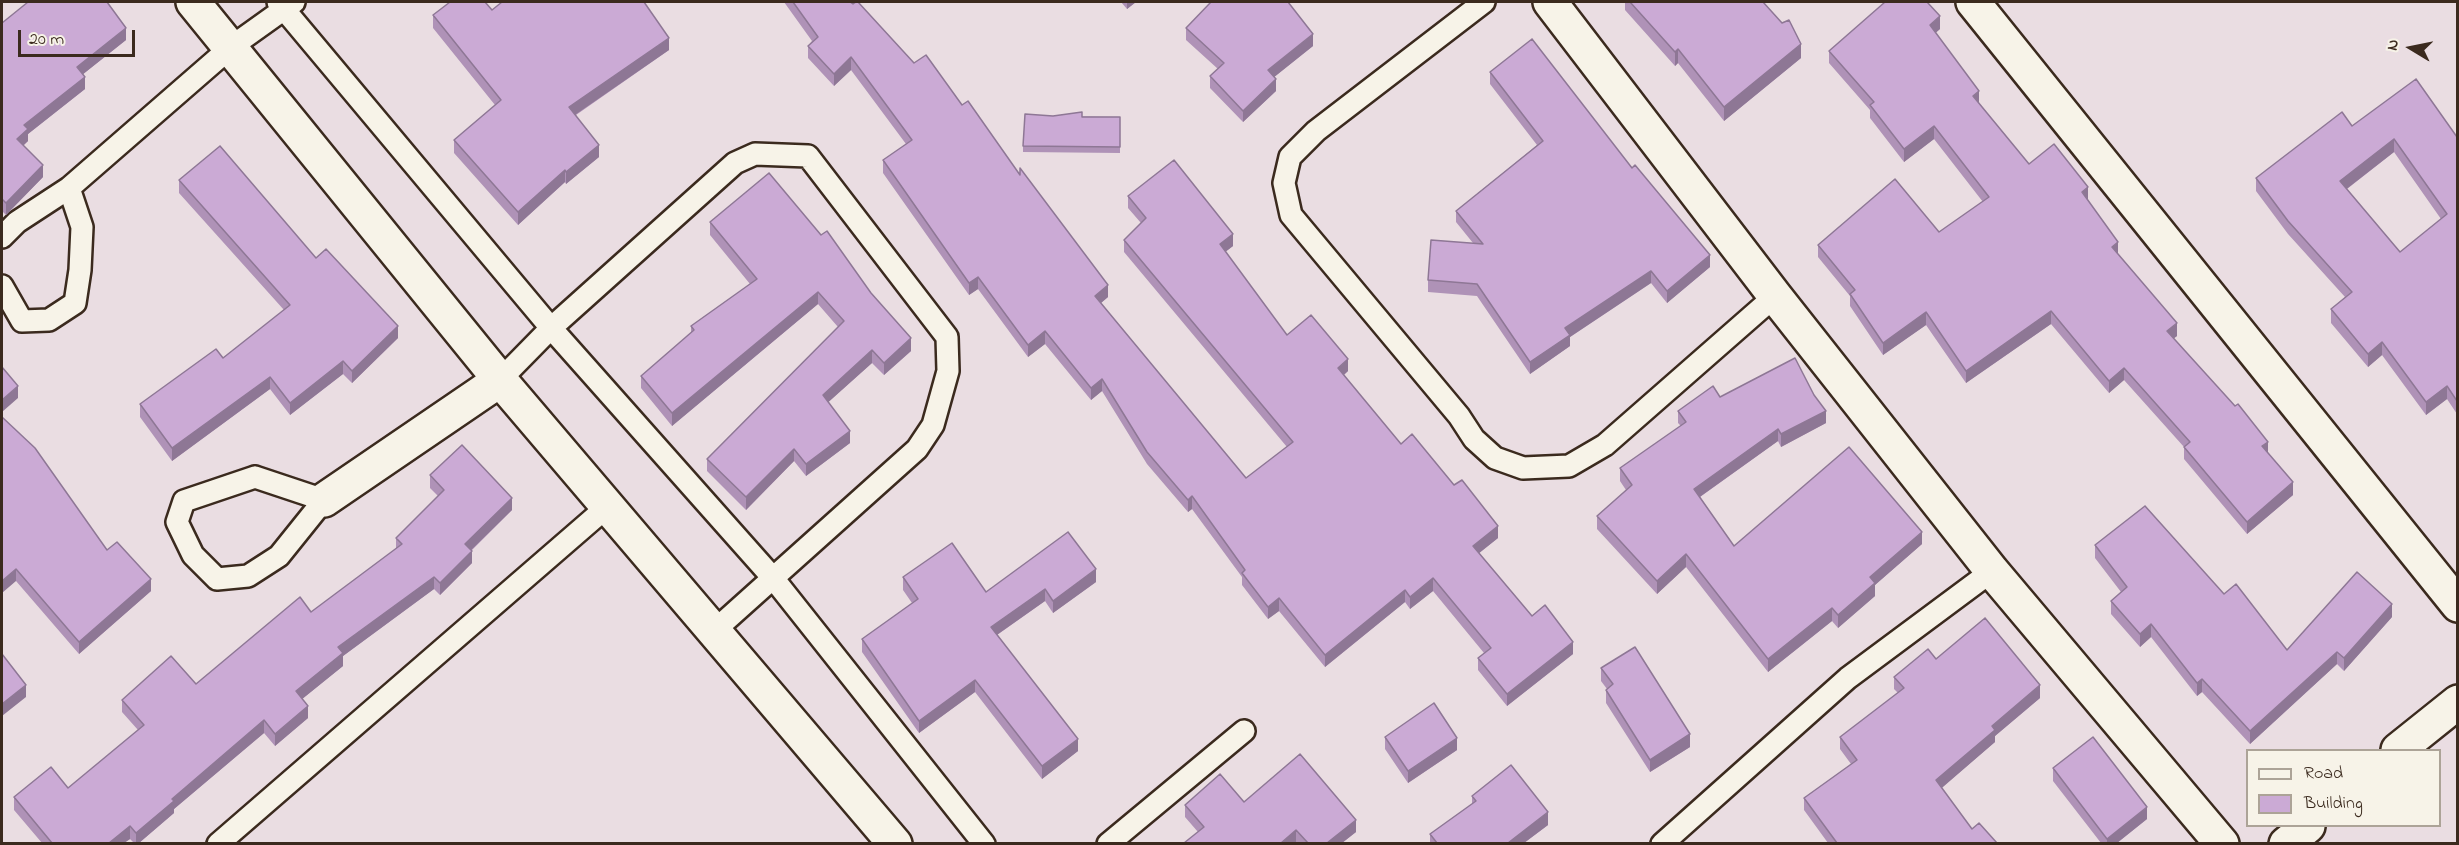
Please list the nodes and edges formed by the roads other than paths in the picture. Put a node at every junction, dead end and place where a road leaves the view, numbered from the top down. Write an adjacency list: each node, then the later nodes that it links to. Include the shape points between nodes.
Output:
1 (193, 2): 6 (street)
2 (1484, 2): 10 (lane, via 1316,131 1290,157 1284,183 1291,215 1474,439 1495,458 1523,468 1569,466 1605,445)
3 (1550, 2): 10 (street)
4 (1973, 2): 17 (street)
5 (285, 4): 6 (lane); 11 (lane)
6 (231, 47): 7 (lane); 12 (street)
7 (69, 188): 8 (lane, via 17,222); 9 (lane, via 82,226 75,303 49,320 22,321)
8 (2, 237)
9 (2, 286)
10 (1775, 296): 15 (street)
11 (551, 327): 12 (lane); 16 (lane); 16 (lane, via 735,163 755,154 808,156 947,337 948,371 933,425 917,449)
12 (500, 380): 13 (street); 14 (street)
13 (324, 500): 13 (lane, via 279,556 248,576 217,579 193,555 177,522 184,501 255,477)
14 (608, 506): 18 (street); 24 (lane)
15 (1992, 571): 23 (street); 28 (lane, via 1848,678)
16 (773, 578): 18 (lane); 26 (lane)
17 (2457, 605)
18 (715, 630): 25 (street)
19 (2457, 702): 21 (street)
20 (1244, 731): 27 (lane)
21 (2399, 749)
22 (2305, 827): 29 (street)
23 (2213, 840)
24 (218, 843)
25 (895, 843)
26 (984, 843)
27 (1108, 843)
28 (1662, 843)
29 (2286, 843)

